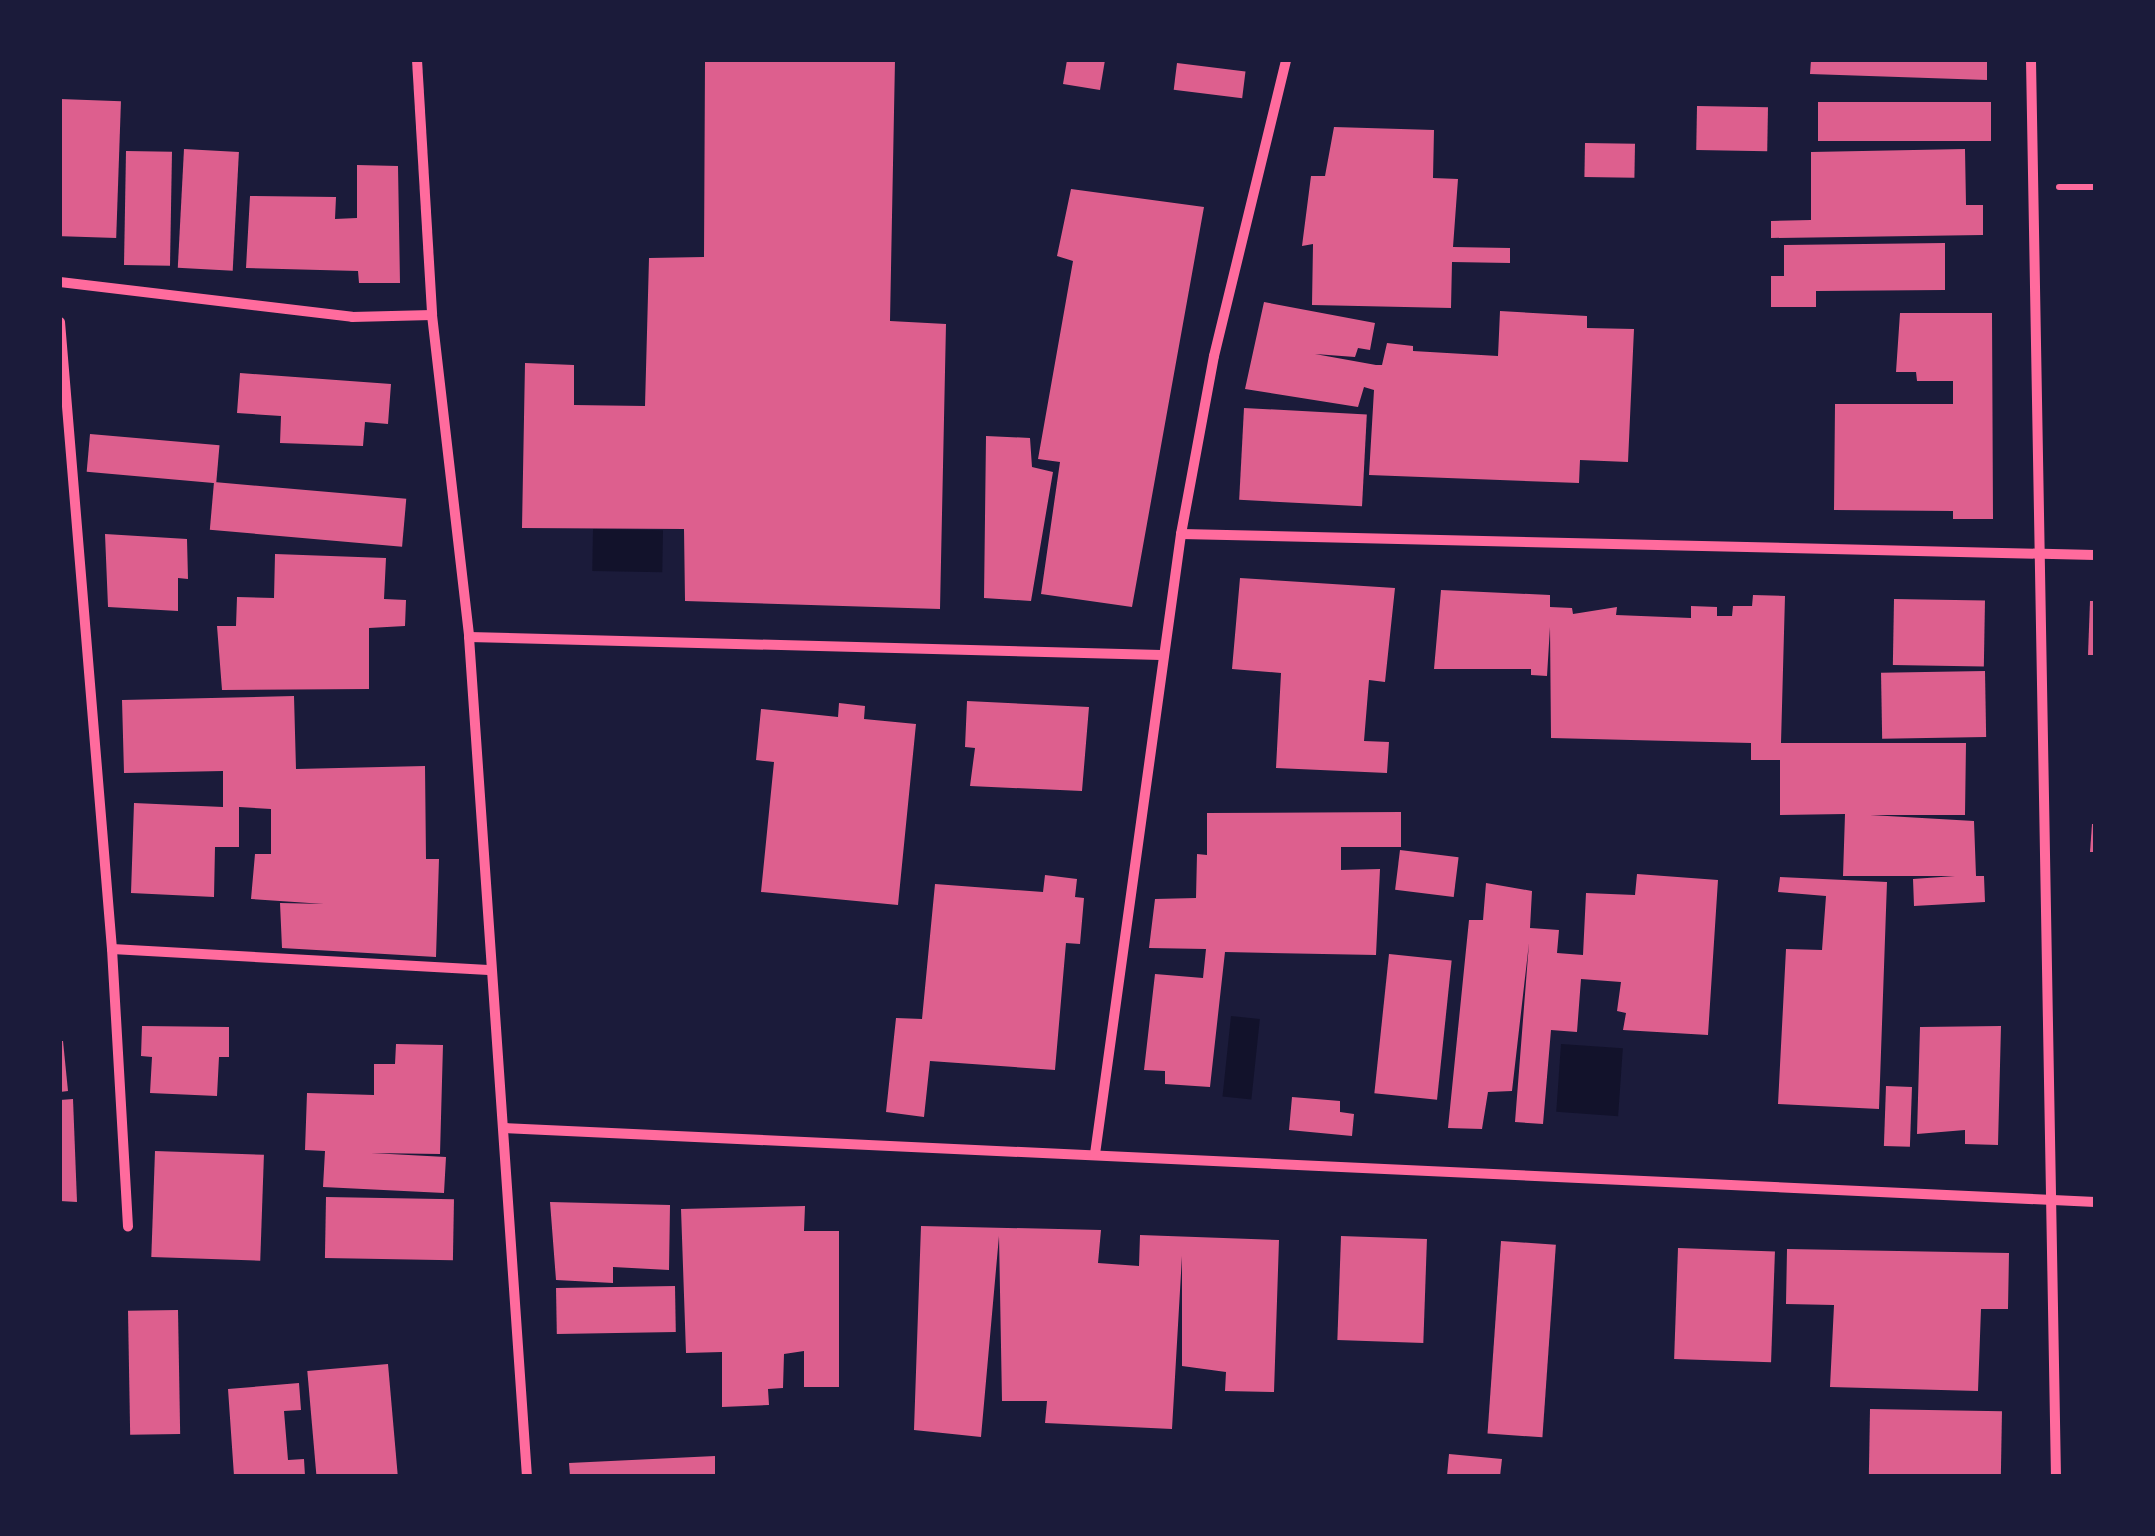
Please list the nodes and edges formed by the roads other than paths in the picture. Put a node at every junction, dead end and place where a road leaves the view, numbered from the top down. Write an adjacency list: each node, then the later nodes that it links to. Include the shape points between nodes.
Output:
1 (417, 60): 5 (street)
2 (1286, 60): 7 (street, via 1214,356)
3 (2031, 60): 8 (street)
4 (60, 282): 5 (street, via 352,317)
5 (432, 315): 10 (street)
6 (60, 322): 12 (street)
7 (1180, 534): 8 (street); 11 (street)
8 (2040, 552): 9 (street); 16 (street)
9 (2095, 555)
10 (469, 637): 11 (street); 13 (street)
11 (1161, 655): 15 (street)
12 (112, 949): 13 (street); 18 (street)
13 (488, 970): 14 (street)
14 (503, 1128): 15 (street); 19 (street)
15 (1095, 1154): 16 (street)
16 (2050, 1199): 17 (street); 20 (street)
17 (2095, 1202)
18 (128, 1227)
19 (526, 1476)
20 (2056, 1476)

